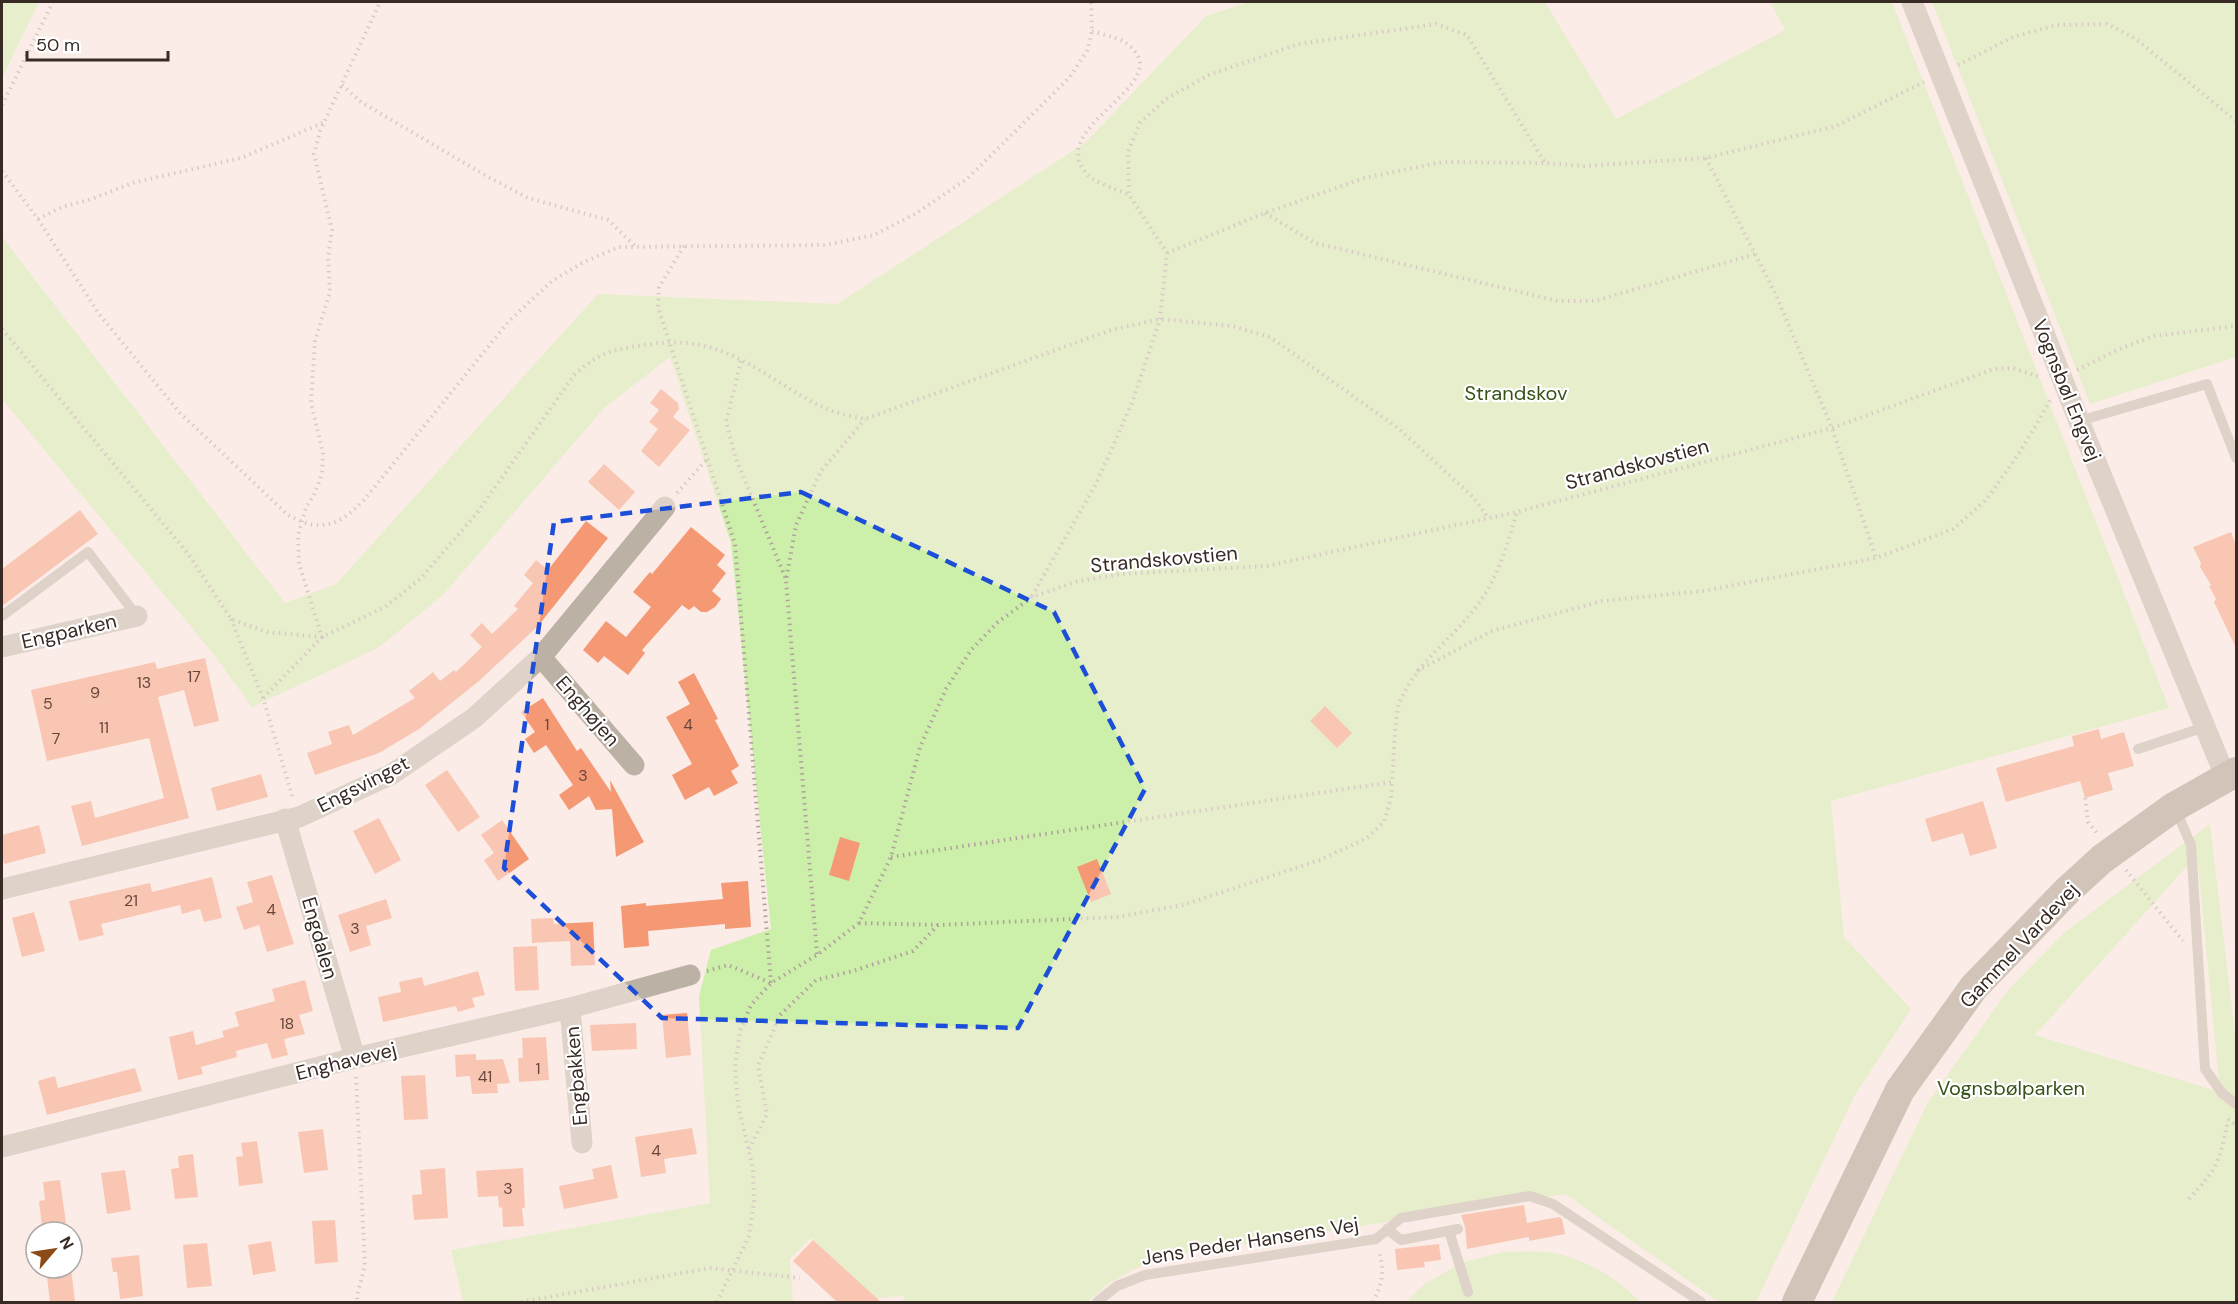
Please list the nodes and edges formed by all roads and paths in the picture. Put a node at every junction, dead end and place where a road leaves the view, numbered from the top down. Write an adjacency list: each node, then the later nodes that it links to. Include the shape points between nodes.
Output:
1 (53, 2): 8 (path)
2 (380, 2): 7 (path)
3 (1091, 2): 5 (path)
4 (1912, 2): 6 (street, Vognsbøl Engvej)
5 (1092, 31): 14 (path, via 1125,43 1140,62 1137,75 1120,98 1085,132 1078,148 1078,163 1089,177); 17 (path, via 1087,51 1070,77 967,179 915,214 874,235 825,245)
6 (1941, 74): 9 (path, via 2013,37 2056,25 2107,24 2136,39); 11 (path, via 1836,126); 26 (street, Vognsbøl Engvej)
7 (342, 85): 10 (path); 18 (path, via 361,102 483,174 528,198 608,220)
8 (2, 105)
9 (2236, 121)
10 (325, 122): 16 (path, via 241,158 132,183); 35 (path, via 314,154 332,230 328,257 330,292 315,340 311,403 323,453 322,474)
11 (1706, 158): 12 (path, via 1584,166); 20 (path)
12 (1545, 163): 14 (path, via 1467,35 1436,24 1298,44 1209,75 1166,99 1140,123 1128,152); 15 (path, via 1443,162 1365,178)
13 (2, 171): 16 (path)
14 (1129, 195): 19 (path)
15 (1265, 213): 19 (path); 20 (path, via 1316,243 1558,301 1595,301)
16 (38, 219): 35 (path, via 99,314 180,413 288,515)
17 (685, 245): 18 (path); 24 (path, via 659,287 658,307)
18 (635, 246): 35 (path, via 619,247 552,281 509,321 347,518 329,524)
19 (1167, 253): 21 (path)
20 (1755, 254): 29 (path)
21 (1160, 320): 27 (path, via 1111,330); 34 (path, via 1232,326 1270,337 1398,428 1474,498); 38 (path, via 1132,403 1096,484)
22 (2236, 326): 26 (path, via 2154,336)
23 (2, 329): 41 (path, via 189,555)
24 (669, 342): 25 (path, via 696,344); 31 (path); 42 (path, via 616,349 592,358 574,375 477,513 421,578 385,608)
25 (741, 361): 27 (path, via 826,409); 37 (path, via 726,423 736,459)
26 (2062, 378): 28 (street, Vognsbøl Engvej); 29 (path, Strandskovstien, via 2012,368 1994,369); 36 (path, via 2022,449 1987,499 1953,528)
27 (865, 419): 37 (path, via 821,471 796,525)
28 (2079, 421): 30 (lane, via 2207,384); 47 (street, Vognsbøl Engvej)
29 (1832, 428): 33 (path, Strandskovstien); 36 (path)
30 (2236, 458)
31 (707, 459): 32 (path); 63 (path, via 735,544)
32 (664, 507): 44 (street, Engsvinget)
33 (1517, 512): 34 (path, Strandskovstien); 45 (path, via 1494,580 1477,606)
34 (1488, 518): 38 (path, Strandskovstien, via 1267,566 1120,574 1075,582)
35 (302, 521): 42 (path, via 298,535 299,564)
36 (1876, 558): 45 (path, via 1702,591 1602,601 1492,631)
37 (786, 579): 60 (path)
38 (1032, 597): 56 (path, Strandskovstien, via 998,622 971,650 946,689 920,747)
39 (2, 616): 40 (lane, via 88,552)
40 (137, 616): 43 (street, Engparken)
41 (231, 619): 42 (path, via 267,632); 46 (path)
42 (322, 637): 46 (path)
43 (2, 647)
44 (541, 657): 49 (street, Enghøjen); 54 (street, Engsvinget, via 474,718 392,774)
45 (1418, 671): 51 (path, via 1398,706)
46 (262, 698): 54 (path)
47 (2205, 727): 48 (lane); 50 (street, Vognsbøl Engvej)
48 (2138, 749)
49 (634, 765)
50 (2231, 775): 53 (street, Gammel Vardevej)
51 (1392, 782): 56 (path); 59 (path, via 1384,822 1368,838 1320,860 1183,905 1118,917)
52 (2085, 798): 55 (path, via 2088,822)
53 (2174, 807): 55 (street, Gammel Vardevej); 61 (lane, via 2191,845)
54 (292, 818): 57 (street, Engsvinget); 65 (street, Engdalen)
55 (2112, 852): 61 (path); 83 (street, Gammel Vardevej, via 2068,890 1974,987 1900,1090)
56 (891, 857): 58 (path, Strandskovstien)
57 (2, 889)
58 (859, 923): 59 (path); 60 (path, Strandskovstien)
59 (939, 925): 70 (path, via 913,951 816,980 780,1015 758,1066 767,1114)
60 (817, 955): 63 (path, Strandskovstien)
61 (2199, 960): 66 (lane, via 2205,1069)
62 (690, 975): 63 (path, via 728,965); 64 (street, Enghavevej)
63 (771, 983): 70 (path, Strandskovstien, via 751,1005 740,1031 735,1068 738,1105)
64 (570, 1008): 65 (street, Enghavevej); 68 (street, Engbakken)
65 (355, 1058): 69 (street, Enghavevej); 77 (path, via 365,1266)
66 (2236, 1104)
67 (2228, 1120): 71 (path, via 2221,1156 2210,1177)
68 (582, 1143)
69 (2, 1148)
70 (749, 1150): 74 (path, Strandskovstien, via 754,1201 749,1236)
71 (2189, 1199)
72 (1387, 1229): 73 (lane, Jens Peder Hansens Vej); 76 (lane, via 1401,1240 1453,1230); 82 (lane, Jens Peder Hansens Vej, via 1401,1218 1530,1196 1553,1204)
73 (1376, 1239): 80 (lane, Jens Peder Hansens Vej, via 1144,1275 1117,1286); 81 (path, via 1384,1267)
74 (734, 1271): 75 (path); 78 (path, via 710,1268); 79 (path, Strandskovstien)
75 (800, 1278)
76 (1468, 1292)
77 (357, 1302)
78 (521, 1302)
79 (717, 1302)
80 (1097, 1302)
81 (1373, 1302)
82 (1701, 1302)
83 (1797, 1302)

